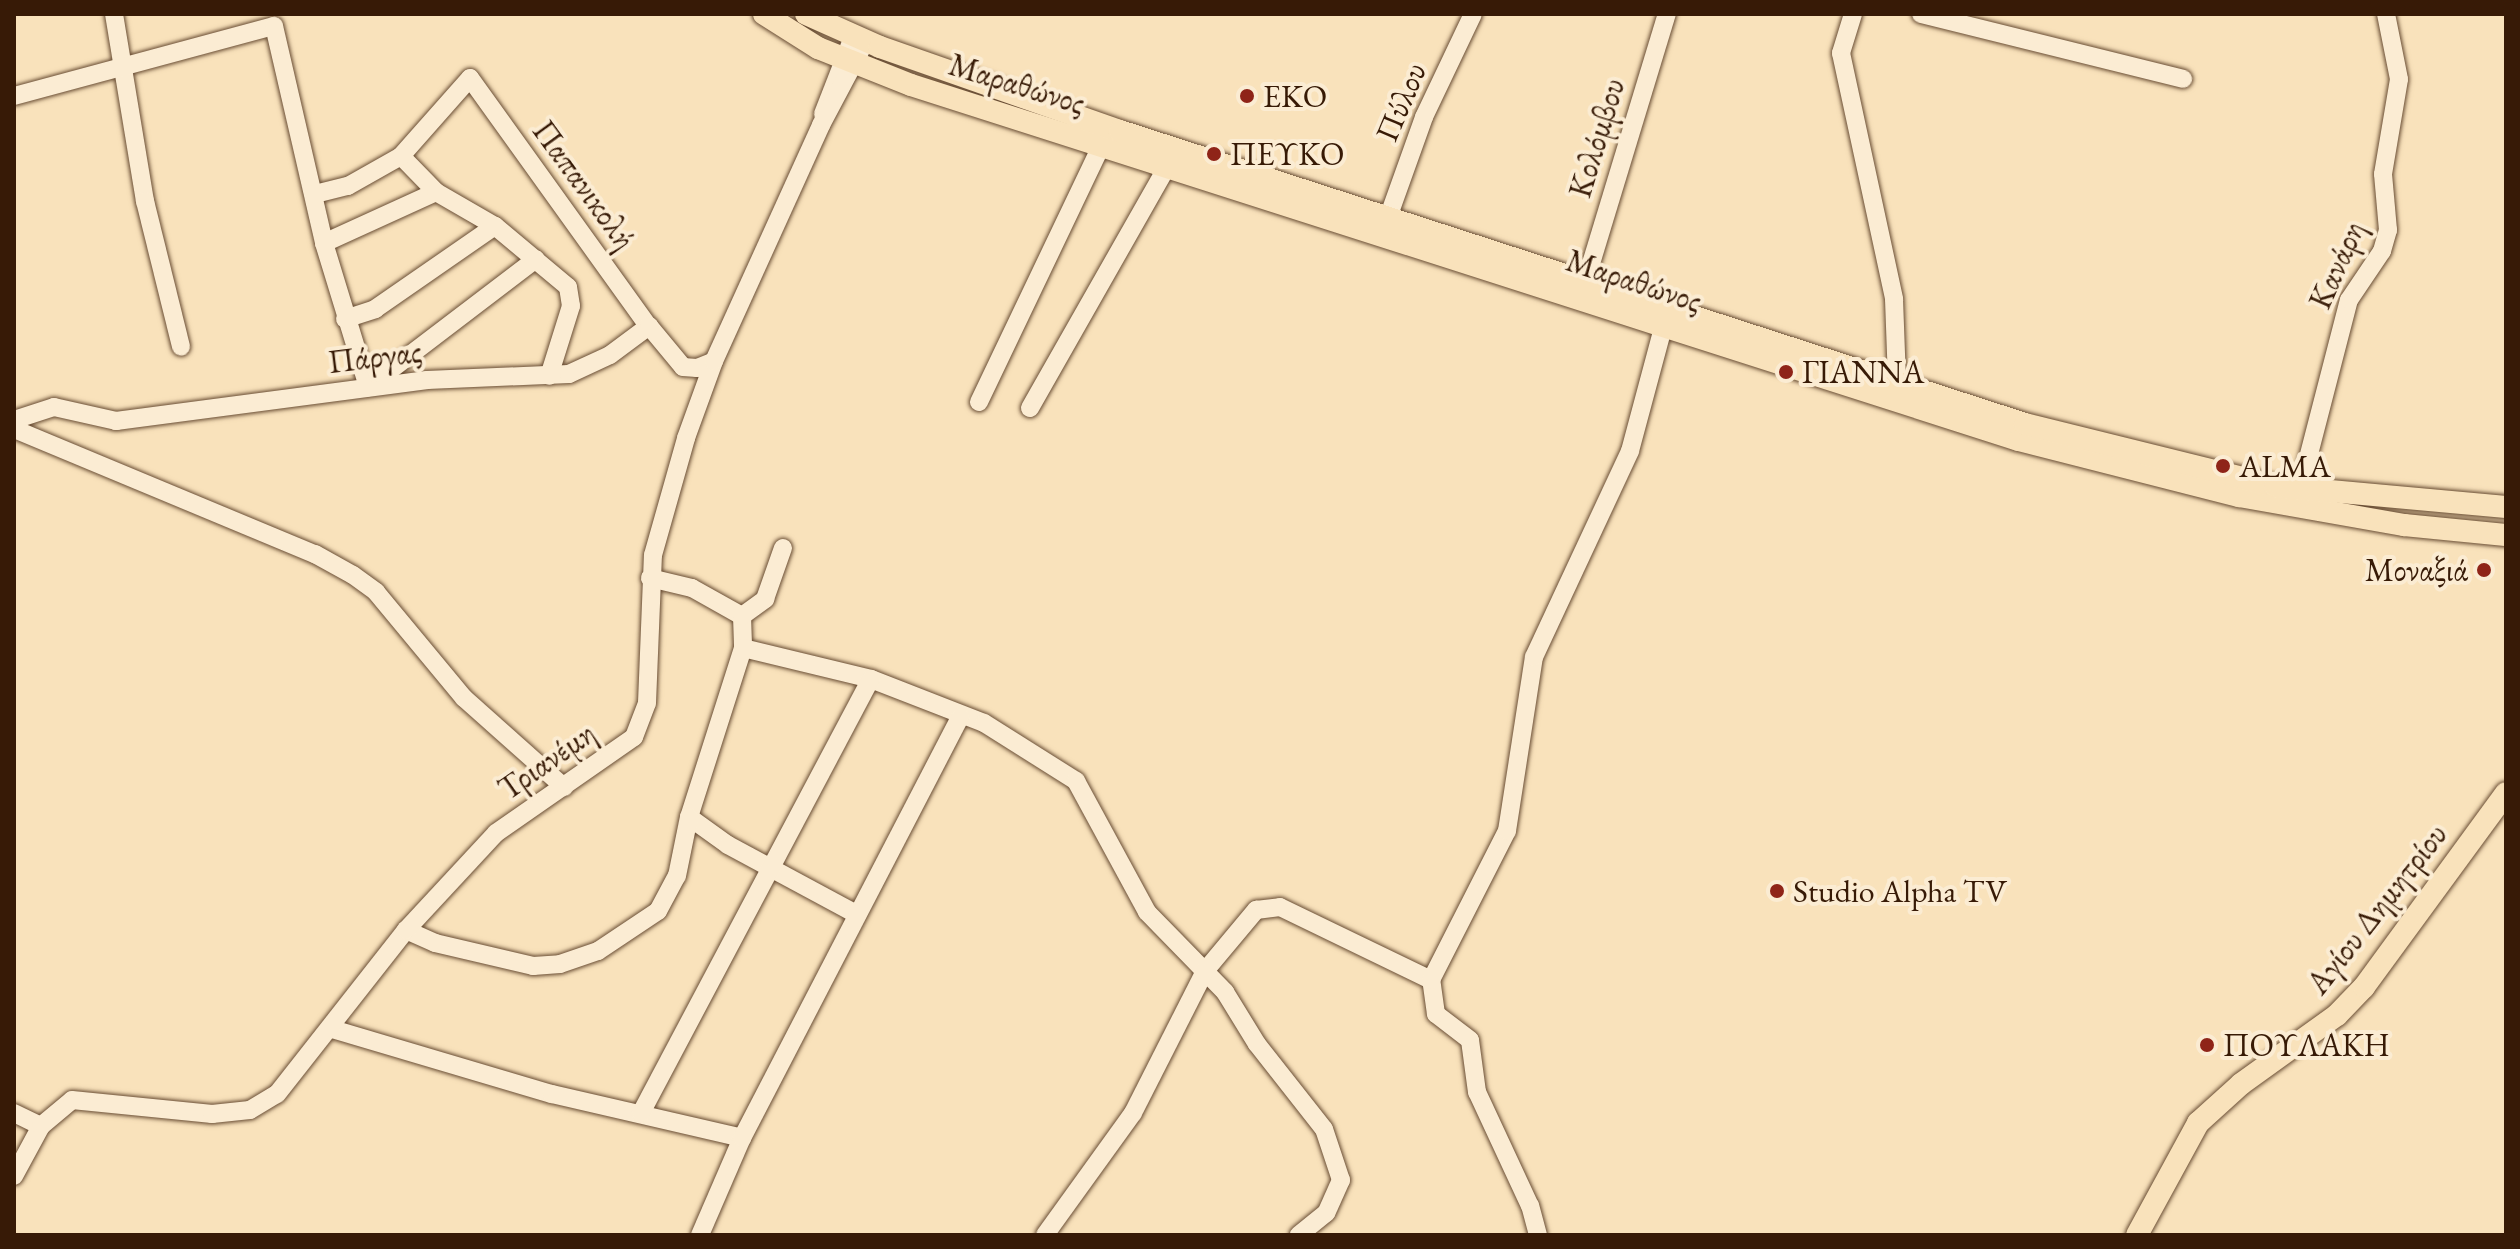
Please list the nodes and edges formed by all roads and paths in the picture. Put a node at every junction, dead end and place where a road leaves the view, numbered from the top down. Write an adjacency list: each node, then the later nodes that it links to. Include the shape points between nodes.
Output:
1 (114, 14): 12 (street)
2 (764, 14): 11 (main road, Μαραθώνος)
3 (806, 14): 10 (main road, Μαραθώνος)
4 (1473, 14): 20 (street, Πύλου, via 1424,117)
5 (1667, 14): 24 (street, Κολόμβου)
6 (1853, 14): 31 (street, via 1841,53 1894,299)
7 (1921, 14): 13 (street)
8 (2386, 14): 37 (street, Κανάρη, via 2399,79 2383,174 2388,230 2345,313)
9 (273, 20): 12 (street); 19 (street)
10 (852, 31): 11 (street, Τριανέμη); 20 (main road, Μαραθώνος, via 1120,131)
11 (850, 62): 15 (main road, Μαραθώνος); 29 (street, Τριανέμη)
12 (123, 69): 14 (street); 28 (street, via 145,201)
13 (2183, 79)
14 (14, 96)
15 (1102, 144): 17 (main road, Μαραθώνος); 33 (street)
16 (401, 156): 18 (street); 19 (street, via 348,186); 27 (street, Παπανικολή, via 470,78)
17 (1168, 165): 26 (main road, Μαραθώνος); 34 (street)
18 (436, 192): 21 (street); 22 (street)
19 (315, 194): 22 (street)
20 (1389, 215): 24 (main road, Μαραθώνος)
21 (495, 226): 23 (street); 25 (street, via 375,309)
22 (324, 243): 25 (street)
23 (536, 259): 30 (street, via 564,280 571,299); 32 (street)
24 (1586, 280): 31 (main road, Μαραθώνος)
25 (345, 319): 32 (street)
26 (1664, 324): 39 (main road, Μαραθώνος, via 2104,464 2271,502); 53 (street, via 1630,451 1534,657 1507,831)
27 (648, 326): 29 (street, via 683,367); 30 (street, Πάργας, via 593,365)
28 (181, 347)
29 (714, 361): 41 (street, Τριανέμη, via 686,438)
30 (549, 376): 32 (street, Πάργας)
31 (1897, 382): 37 (main road, Μαραθώνος, via 2108,448)
32 (368, 387): 35 (street, Πάργας, via 116,421 54,407)
33 (979, 402)
34 (1030, 408)
35 (14, 420)
36 (14, 429): 46 (street, via 315,554 353,575 376,592 464,698)
37 (2300, 489): 38 (main road, Μαραθώνος)
38 (2506, 507)
39 (2506, 535)
40 (783, 548): 42 (street, via 765,599)
41 (650, 578): 42 (street, via 692,588); 46 (street, Τριανέμη, via 647,703 634,737)
42 (742, 616): 43 (street)
43 (743, 648): 44 (street); 48 (street)
44 (871, 679): 45 (street); 49 (street)
45 (960, 717): 50 (street); 52 (street, via 1011,736 1076,781 1147,912)
46 (564, 787): 51 (street, Τριανέμη, via 496,833)
47 (2506, 793): 64 (main road, Αγίου Δημητρίου, via 2364,987 2337,1015 2241,1084 2198,1123)
48 (689, 817): 49 (street); 51 (street, via 677,876 658,911 598,951 560,964 533,966 435,943)
49 (767, 868): 50 (street); 56 (street)
50 (856, 914): 58 (street)
51 (406, 930): 54 (street, Τριανέμη)
52 (1205, 971): 53 (street, via 1256,910 1271,906); 61 (street, via 1133,1113); 62 (street, via 1324,1129 1337,1157 1341,1180 1326,1213)
53 (1431, 980): 63 (street, via 1436,1014 1470,1040 1477,1092 1530,1206)
54 (332, 1029): 56 (street, via 552,1094); 57 (street, Τριανέμη, via 277,1094 250,1110 162,1112 72,1100)
55 (14, 1113): 57 (street)
56 (641, 1113): 58 (street)
57 (41, 1126): 59 (street, Τριανέμη)
58 (742, 1138): 60 (street)
59 (14, 1176)
60 (700, 1235)
61 (1045, 1235)
62 (1299, 1235)
63 (1538, 1235)
64 (2137, 1235)

